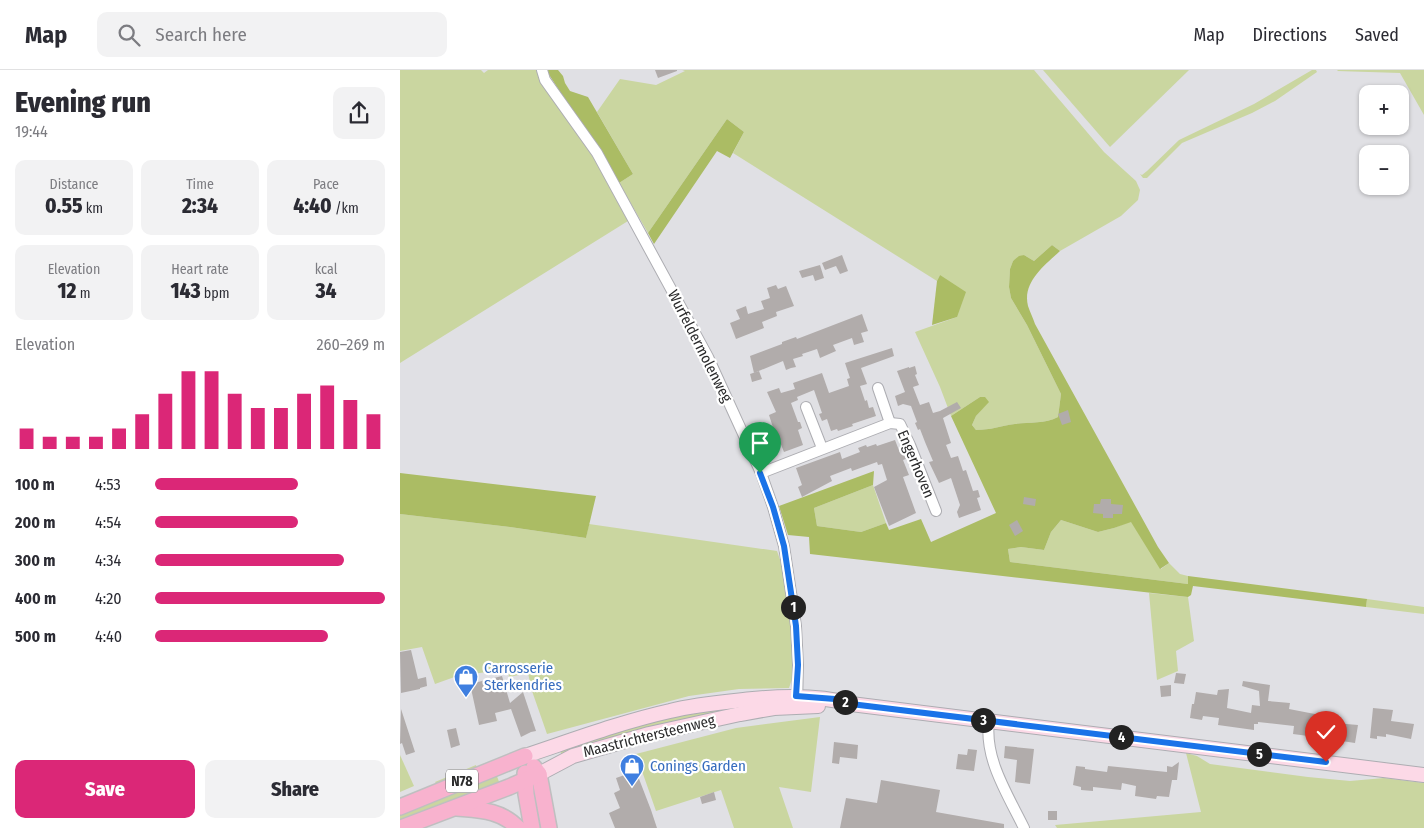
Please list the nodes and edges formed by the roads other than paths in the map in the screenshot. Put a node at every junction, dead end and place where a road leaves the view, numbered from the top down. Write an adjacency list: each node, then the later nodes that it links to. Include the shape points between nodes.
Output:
1 (542, 70): 6 (street, Wurfeldermolenweg, via 545,80 597,153 702,344)
2 (878, 388): 4 (street, Engerhoven)
3 (806, 407): 5 (street)
4 (890, 422): 5 (street, Engerhoven); 7 (street, Engerhoven, via 900,424)
5 (822, 448): 6 (street, Engerhoven)
6 (760, 473): 9 (street, Wurfeldermolenweg, via 784,546 796,626)
7 (936, 511)
8 (730, 701): 9 (main road, Maastrichtersteenweg); 10 (street); 12 (main road, Maastrichtersteenweg, via 671,710)
9 (797, 702): 10 (main road, Maastrichtersteenweg); 11 (main road, Maastrichtersteenweg, via 835,699 851,704)
10 (733, 715): 13 (main road, Maastrichtersteenweg, via 594,749)
11 (989, 721): 14 (main road, Maastrichtersteenweg); 22 (street, via 989,749)
12 (525, 756): 13 (main road); 15 (main road); 16 (main road, Maastrichtersteenweg / N78)
13 (539, 774): 15 (main road, Maastrichtersteenweg / N78); 21 (main road)
14 (1424, 775)
15 (525, 780): 17 (main road, Maastrichtersteenweg / N78); 20 (main road)
16 (400, 807)
17 (455, 808): 18 (main road, Maastrichtersteenweg / N78); 19 (main road, via 498,814)
18 (401, 828)
19 (518, 828)
20 (532, 828)
21 (549, 828)
22 (1024, 828)

